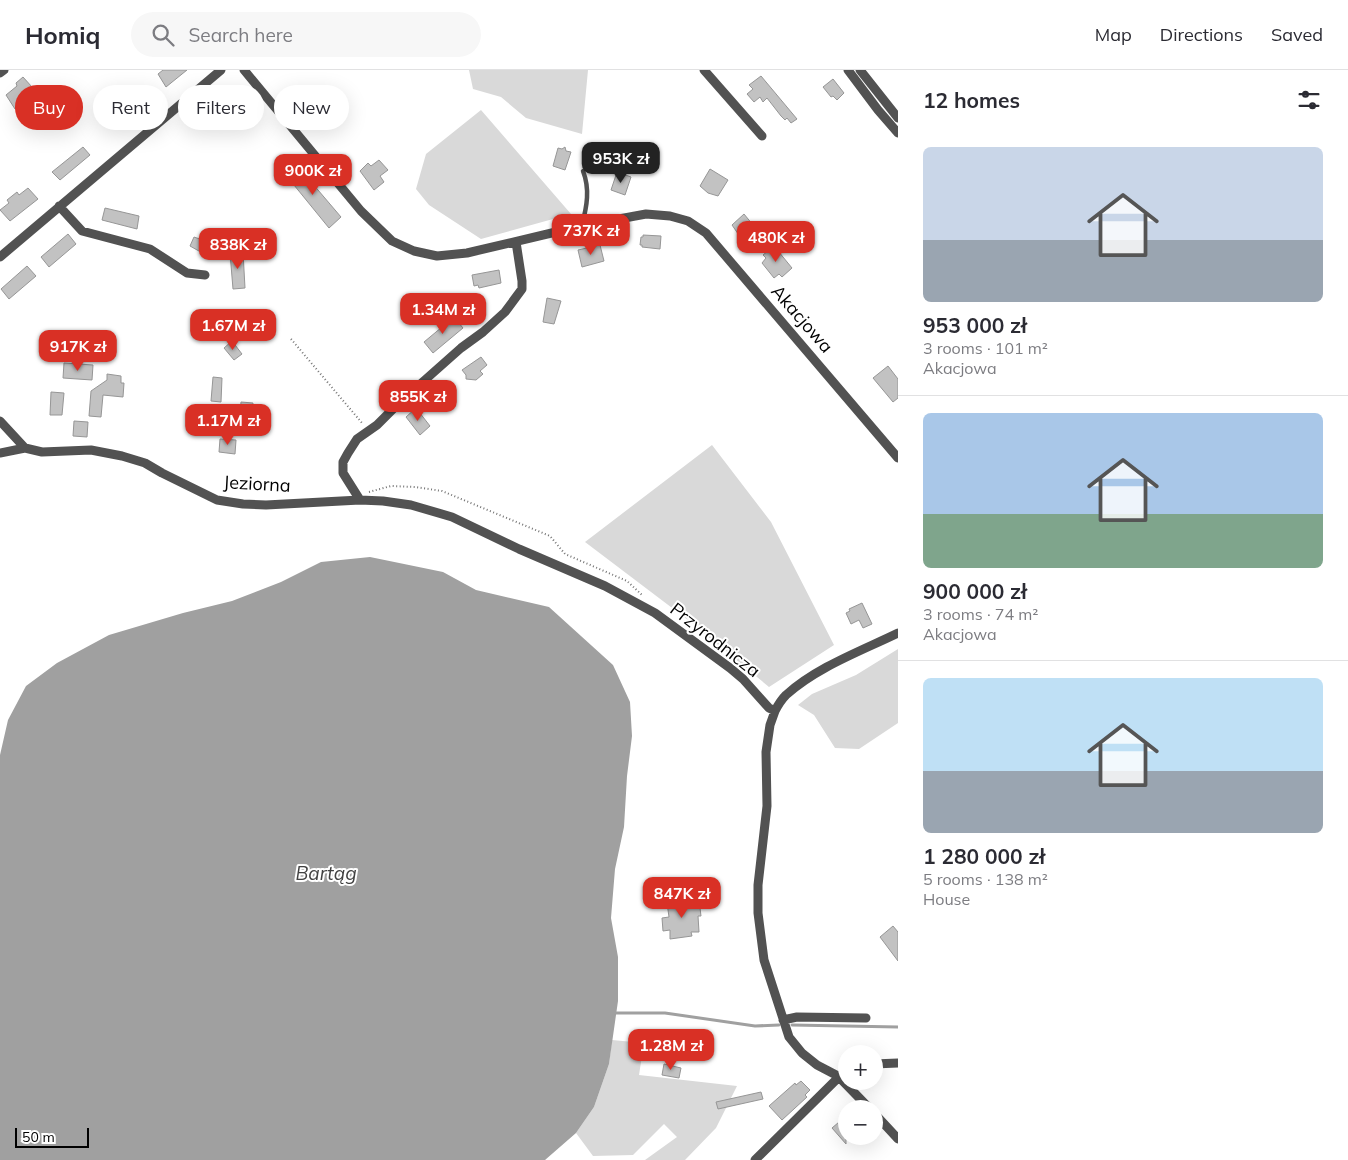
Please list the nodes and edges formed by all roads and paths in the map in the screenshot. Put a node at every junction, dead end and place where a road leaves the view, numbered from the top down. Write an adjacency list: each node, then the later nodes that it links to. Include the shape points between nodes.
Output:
1 (4, 70): 7 (street)
2 (221, 70): 12 (street)
3 (244, 70): 14 (street, Akacjowa, via 361,211 392,241 414,251 437,256)
4 (704, 70): 10 (street)
5 (848, 70): 9 (street)
6 (860, 70): 8 (street)
7 (0, 73)
8 (898, 118)
9 (898, 133)
10 (762, 136)
11 (582, 171): 13 (lane, via 588,190)
12 (59, 206): 15 (street); 16 (street, via 82,231 150,249 187,273)
13 (581, 226): 14 (street, Akacjowa); 22 (street, Akacjowa, via 646,214 688,221 706,233)
14 (516, 242): 19 (street, via 522,289 505,312)
15 (0, 257)
16 (204, 275)
17 (291, 339): 19 (path)
18 (0, 421): 20 (street)
19 (368, 430): 23 (street, via 357,438 343,462 343,473)
20 (25, 448): 21 (street, Jeziorna); 23 (street, Jeziorna, via 42,452 91,450 122,456 145,463 217,500 266,505)
21 (0, 453)
22 (898, 458)
23 (360, 500): 24 (path, via 372,490 391,486 442,491 550,536 565,554 627,581); 26 (street, Przyrodnicza, via 411,505 452,517 605,586 655,613 698,644 743,679)
24 (644, 598)
25 (898, 633): 26 (street, via 803,681 784,696)
26 (775, 711): 28 (street, via 766,752 767,806 758,913 764,960)
27 (866, 1018): 28 (street, via 797,1017)
28 (783, 1020): 31 (street, via 789,1036 802,1053)
29 (898, 1063): 30 (street)
30 (883, 1064)
31 (838, 1076): 36 (street)
32 (852, 1090): 33 (street)
33 (861, 1100)
34 (883, 1123): 35 (street)
35 (898, 1139)
36 (755, 1160)

